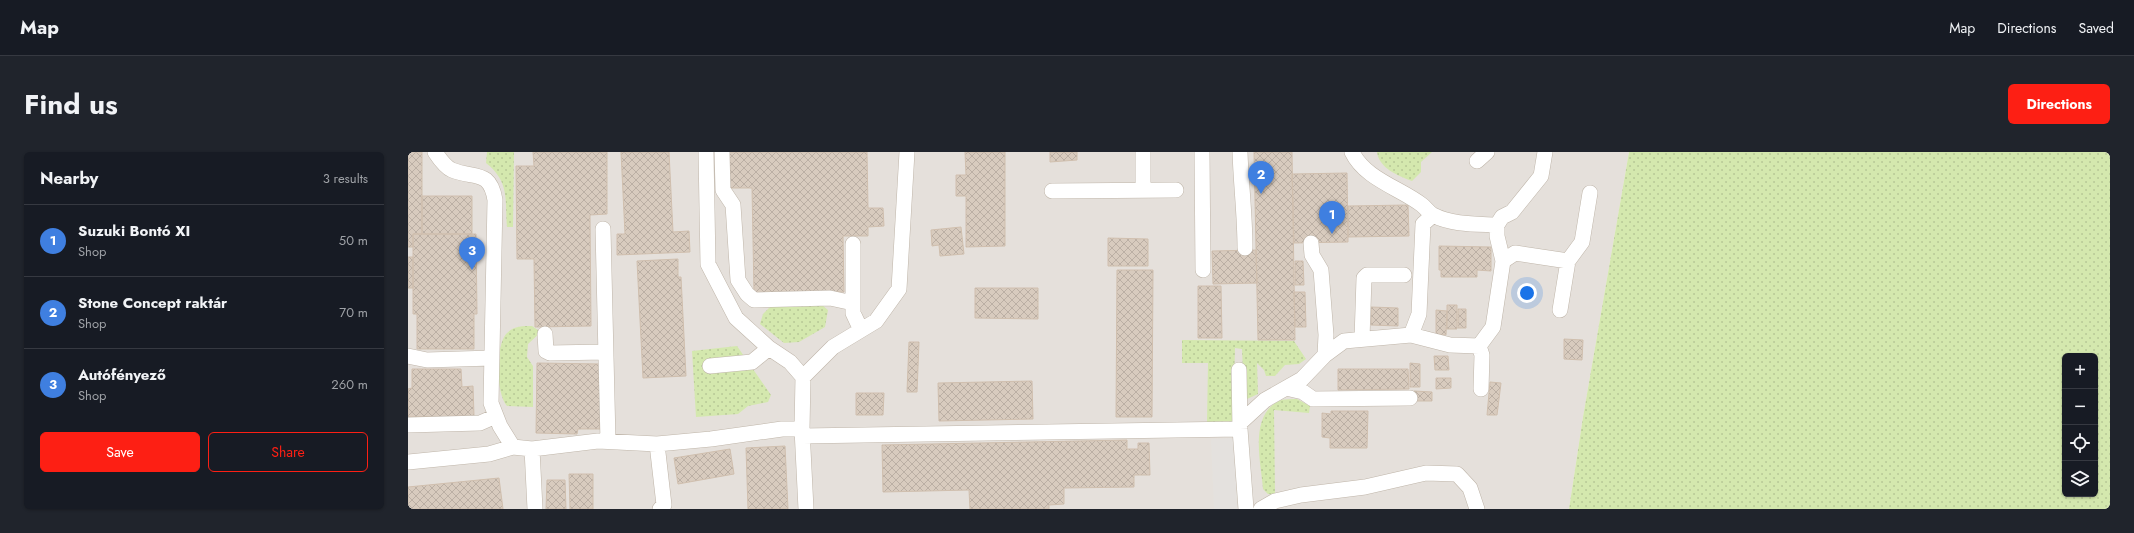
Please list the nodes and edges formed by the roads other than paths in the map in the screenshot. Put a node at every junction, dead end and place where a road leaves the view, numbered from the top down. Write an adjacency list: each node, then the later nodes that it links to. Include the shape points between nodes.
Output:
1 (435, 152): 30 (lane, via 451,170 482,176 493,187 495,200)
2 (706, 152): 33 (lane, via 708,264 736,318)
3 (722, 152): 25 (lane, via 723,190 733,205 738,280 747,294 754,300 830,298)
4 (907, 152): 27 (lane, via 899,289 876,321)
5 (1143, 152): 10 (lane)
6 (1202, 152): 23 (lane)
7 (1240, 152): 19 (lane)
8 (1352, 152): 14 (lane, via 1373,175 1423,205)
9 (1545, 152): 15 (lane, via 1541,176 1512,212 1502,217)
10 (1143, 190): 11 (lane); 12 (lane)
11 (1176, 190)
12 (1052, 191)
13 (1590, 193): 22 (lane, via 1582,242)
14 (1433, 215): 15 (lane, via 1462,224); 29 (lane, via 1423,224 1419,314)
15 (1497, 225): 21 (lane)
16 (602, 229): 34 (lane)
17 (1311, 243): 35 (lane, via 1312,255 1321,270)
18 (853, 244): 25 (lane)
19 (1245, 248)
20 (484, 257): 30 (lane, via 483,315 486,328)
21 (1503, 261): 22 (lane, via 1516,253); 32 (lane, via 1493,327)
22 (1568, 261): 26 (lane)
23 (1203, 270)
24 (1404, 275): 31 (lane, via 1367,275 1364,278)
25 (853, 303): 27 (lane, via 853,313)
26 (1560, 310)
27 (861, 330): 40 (lane, via 833,347)
28 (545, 334): 34 (lane, via 546,351 550,353)
29 (1411, 335): 31 (lane); 32 (lane, via 1450,346)
30 (492, 336): 37 (lane)
31 (1362, 339): 35 (lane, via 1344,341)
32 (1479, 346): 42 (lane, via 1482,355)
33 (769, 348): 38 (lane, via 752,362); 40 (lane, via 790,362)
34 (605, 352): 48 (lane)
35 (1325, 355): 41 (lane, via 1302,379)
36 (408, 356): 37 (lane, via 427,360)
37 (492, 358): 44 (lane, via 491,403)
38 (710, 366)
39 (1239, 370): 46 (lane)
40 (803, 377): 47 (lane)
41 (1286, 388): 43 (lane, via 1303,392 1313,398); 46 (lane, via 1265,400)
42 (1481, 389)
43 (1410, 398)
44 (496, 416): 45 (lane, via 480,423); 50 (lane)
45 (408, 425)
46 (1241, 426): 47 (lane); 56 (lane)
47 (803, 432): 49 (lane, via 782,429); 55 (lane)
48 (608, 441): 49 (lane); 51 (lane)
49 (657, 444): 54 (lane, via 664,505)
50 (513, 447): 51 (lane); 52 (lane, via 489,454)
51 (532, 449): 53 (lane)
52 (408, 462)
53 (535, 509)
54 (660, 509)
55 (806, 509)
56 (1246, 509)
57 (1261, 509): 58 (lane, via 1275,501 1301,495 1366,488 1426,473 1457,474 1470,488)
58 (1478, 509)

